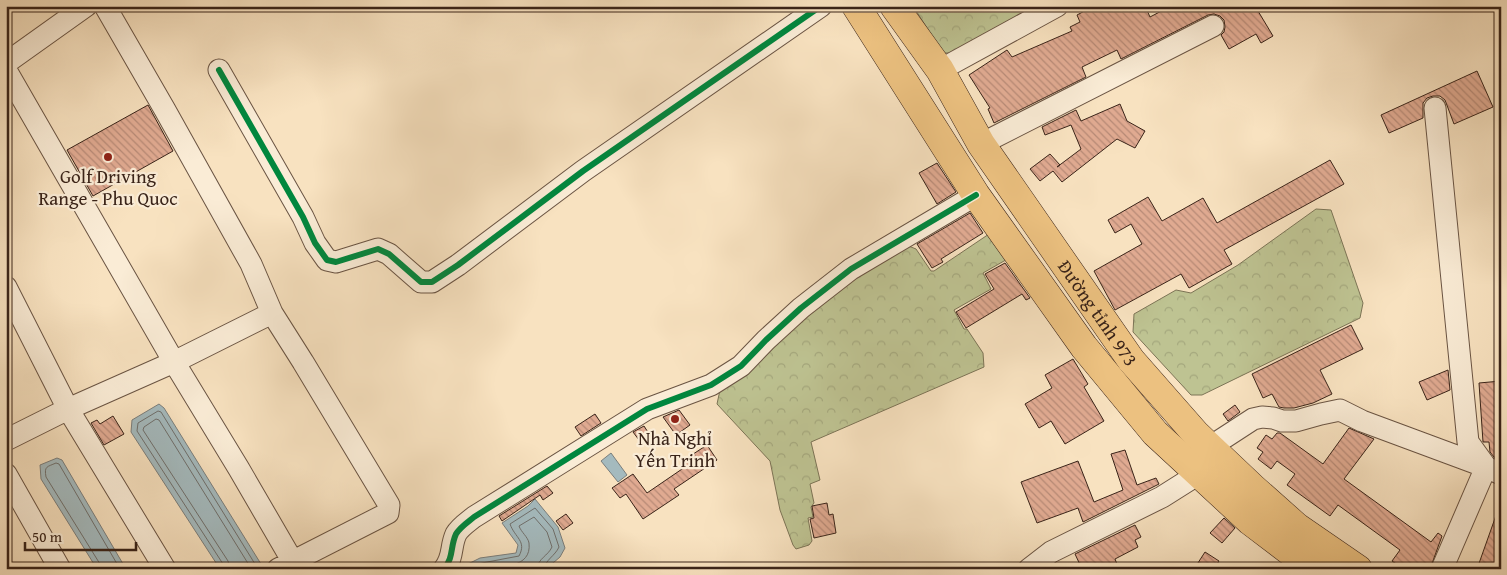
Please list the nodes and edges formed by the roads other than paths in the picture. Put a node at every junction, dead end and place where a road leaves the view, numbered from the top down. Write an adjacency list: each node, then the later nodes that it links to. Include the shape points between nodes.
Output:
1 (86, 6): 8 (street)
2 (105, 6): 16 (street, via 251,264)
3 (821, 6): 10 (street, via 583,171 432,282 421,282 389,254 378,249 336,262 327,260)
4 (856, 6): 14 (main road, Đường tỉnh 973)
5 (894, 6): 11 (main road, Đường tỉnh 973)
6 (1057, 6): 11 (street)
7 (1213, 26): 13 (street)
8 (6, 63)
9 (6, 70): 17 (street)
10 (219, 70)
11 (940, 70): 13 (main road, Đường tỉnh 973)
12 (1435, 108): 21 (street, via 1468,442)
13 (981, 144): 20 (main road, Đường tỉnh 973, via 1131,360)
14 (976, 195): 22 (main road, Đường tỉnh 973, via 1084,347 1155,433); 27 (street, via 851,269 801,308 741,366 711,385 647,409 474,517 456,534 451,558)
15 (6, 287): 18 (street)
16 (272, 313): 17 (street); 24 (street, via 390,507 388,513)
17 (174, 362): 18 (street); 24 (street, via 239,469)
18 (68, 409): 19 (street); 26 (street)
19 (6, 440)
20 (1210, 447): 21 (street, via 1253,418 1262,416 1296,422 1340,410); 30 (main road, Đường tỉnh 973, via 1296,527)
21 (1494, 471): 31 (street)
22 (1200, 473): 28 (street, via 1162,497 1050,552); 29 (main road, Đường tỉnh 973, via 1250,521)
23 (6, 474): 25 (street)
24 (285, 565)
25 (60, 569)
26 (165, 569)
27 (444, 569)
28 (1029, 569)
29 (1313, 569)
30 (1358, 569)
31 (1442, 569)

